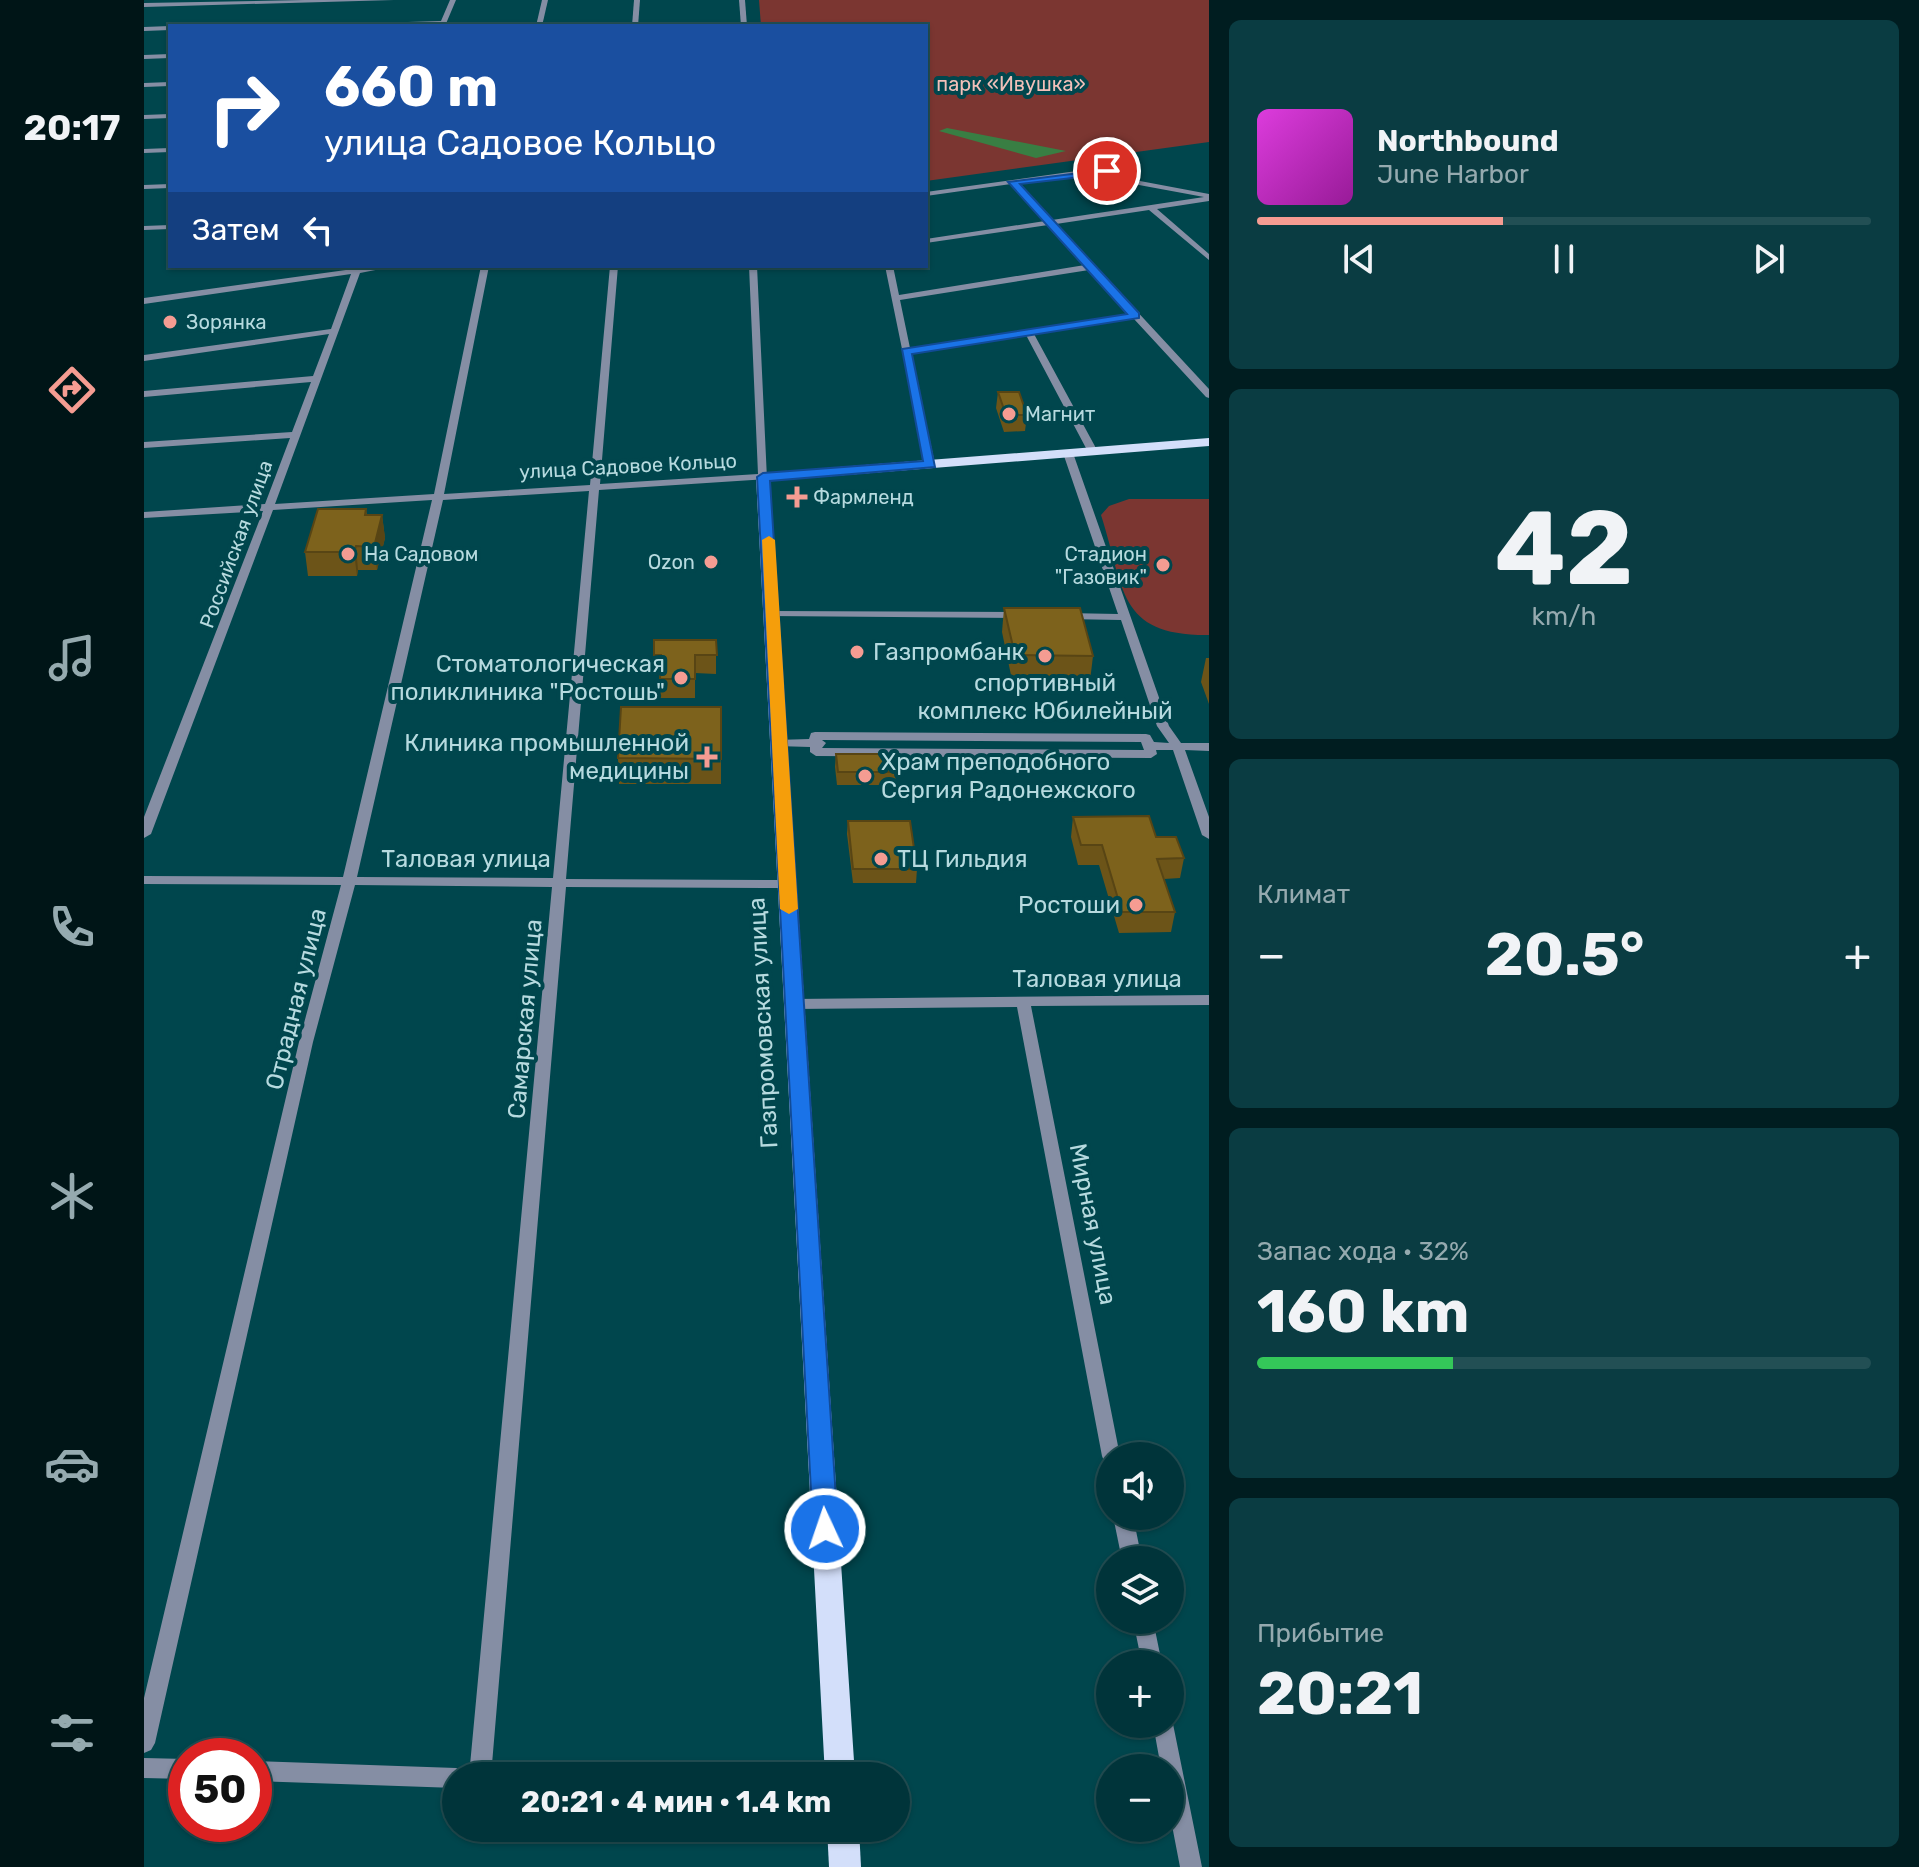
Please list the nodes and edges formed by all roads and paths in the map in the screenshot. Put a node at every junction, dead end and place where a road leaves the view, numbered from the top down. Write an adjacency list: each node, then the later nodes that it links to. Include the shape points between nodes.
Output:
1 (391, 0): 6 (street)
2 (453, 0): 7 (street)
3 (545, 0): 8 (street)
4 (637, 0): 9 (street)
5 (742, 0): 10 (street)
6 (144, 5)
7 (443, 24)
8 (539, 24)
9 (635, 24)
10 (744, 24)
11 (168, 28): 12 (street)
12 (144, 29)
13 (168, 56): 14 (street)
14 (144, 57)
15 (168, 84): 16 (street)
16 (144, 85)
17 (168, 116): 18 (street)
18 (144, 117)
19 (168, 150): 20 (street)
20 (144, 151)
21 (1013, 182): 24 (street); 25 (street, via 1107,171); 27 (street)
22 (168, 186): 23 (street)
23 (144, 187)
24 (928, 194)
25 (1209, 197): 26 (street)
26 (1151, 208): 27 (street); 31 (street)
27 (1050, 223): 30 (street); 32 (street)
28 (168, 227): 29 (street)
29 (144, 228)
30 (928, 241)
31 (1209, 258)
32 (1091, 267): 38 (street); 40 (street)
33 (485, 268): 56 (street, Отрадная улица)
34 (614, 268): 55 (street, Самарская улица)
35 (753, 268): 54 (street, Газпромовская улица)
36 (889, 268): 38 (street)
37 (357, 269): 39 (street); 41 (street, Российская улица)
38 (896, 298): 43 (street)
39 (144, 301)
40 (1135, 316): 42 (street); 47 (street)
41 (332, 331): 44 (street); 45 (street, Российская улица)
42 (1029, 332): 43 (street); 51 (street)
43 (906, 351): 53 (street)
44 (144, 358)
45 (315, 379): 46 (street); 48 (street, Российская улица)
46 (144, 394)
47 (1209, 395)
48 (293, 435): 50 (street); 57 (street, Российская улица)
49 (1209, 442): 51 (main road, улица Садовое Кольцо)
50 (144, 445)
51 (1092, 450): 52 (main road, улица Садовое Кольцо)
52 (1068, 453): 53 (main road, улица Садовое Кольцо); 62 (street)
53 (930, 464): 54 (main road, улица Садовое Кольцо)
54 (763, 477): 55 (street, улица Садовое Кольцо); 59 (main road, Газпромовская улица)
55 (594, 487): 56 (street, улица Садовое Кольцо); 83 (street, Самарская улица)
56 (438, 498): 57 (street, улица Садовое Кольцо); 84 (street, Отрадная улица)
57 (271, 507): 58 (street, улица Садовое Кольцо); 80 (street, Российская улица)
58 (144, 515)
59 (773, 614): 60 (street); 69 (main road, Газпромовская улица)
60 (1036, 615)
61 (1051, 616): 62 (street)
62 (1125, 617): 72 (street, via 1163,726)
63 (893, 737): 64 (street); 70 (street); 74 (street)
64 (925, 737): 65 (street); 75 (street)
65 (958, 737): 66 (street); 76 (street)
66 (998, 737): 67 (street); 77 (street)
67 (1033, 738): 68 (street); 78 (street)
68 (1065, 738): 71 (street); 79 (street)
69 (780, 743): 70 (street, via 816,743 816,752); 85 (main road, Газпромовская улица)
70 (835, 744): 74 (street)
71 (1128, 746): 72 (street, via 1151,754 1149,746); 79 (street)
72 (1178, 747): 73 (street); 81 (street)
73 (1209, 747)
74 (895, 752): 75 (street)
75 (927, 752): 76 (street)
76 (961, 752): 77 (street)
77 (1001, 753): 78 (street)
78 (1037, 753): 79 (street)
79 (1069, 753)
80 (144, 834)
81 (1209, 835)
82 (144, 880): 84 (street, Таловая улица)
83 (559, 881): 84 (street, Таловая улица); 85 (street, Таловая улица); 92 (street, Самарская улица)
84 (349, 882): 91 (street, Отрадная улица, via 306,1042)
85 (787, 884): 88 (main road, Газпромовская улица)
86 (1209, 1000): 87 (street, Таловая улица)
87 (1023, 1002): 88 (street, Таловая улица); 89 (street, Мирная улица)
88 (793, 1004): 93 (main road, Газпромовская улица)
89 (1108, 1442)
90 (1166, 1738): 100 (street)
91 (144, 1743)
92 (481, 1762)
93 (839, 1762)
94 (144, 1768): 95 (street)
95 (168, 1769)
96 (272, 1772): 97 (street)
97 (442, 1778)
98 (844, 1842): 99 (main road)
99 (845, 1867)
100 (1191, 1867)

